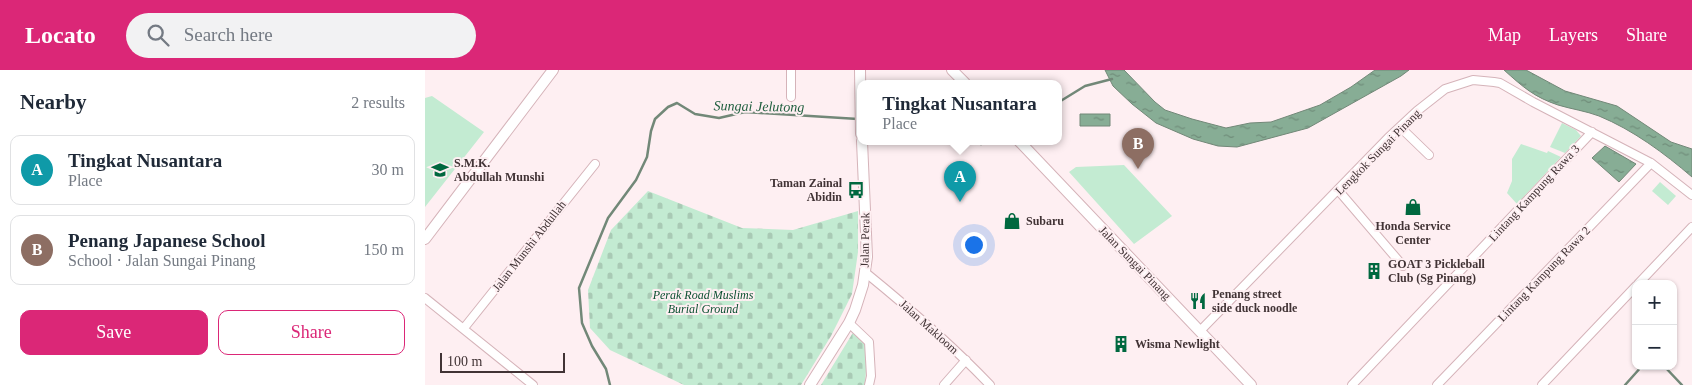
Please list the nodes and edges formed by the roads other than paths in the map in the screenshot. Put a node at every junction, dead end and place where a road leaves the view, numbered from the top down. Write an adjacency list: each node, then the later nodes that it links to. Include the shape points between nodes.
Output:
1 (553, 70): 16 (main road)
2 (791, 70): 5 (street)
3 (952, 70): 4 (main road)
4 (962, 80)
5 (791, 97)
6 (1400, 127): 7 (street, Lengkok Sungai Pinang, via 1445,89 1473,80 1500,83); 10 (street); 13 (street, Lengkok Sungai Pinang)
7 (1591, 132): 11 (street, Lengkok Sungai Pinang); 32 (street, Lintang Kampung Rawa 3)
8 (862, 145): 18 (main road, Jalan Perak)
9 (1023, 145): 24 (main road, Jalan Sungai Pinang)
10 (1429, 155)
11 (1651, 163): 14 (street, Lengkok Sungai Pinang); 33 (street, Lintang Kampung Rawa 2)
12 (595, 164): 23 (street, Jalan Munshi Abdullah)
13 (1338, 190): 17 (street); 24 (street, Lengkok Sungai Pinang)
14 (1692, 195)
15 (1692, 227): 19 (street)
16 (425, 240)
17 (1403, 266)
18 (866, 273): 22 (main road, Jalan Perak); 25 (street, Jalan Makloom)
19 (1642, 280)
20 (1632, 290): 34 (street)
21 (425, 298): 23 (street)
22 (849, 323): 27 (main road, Jalan Perak); 28 (street, via 869,342)
23 (464, 328): 26 (street)
24 (1200, 331): 31 (main road, Jalan Sungai Pinang)
25 (966, 360): 29 (street); 30 (street, Jalan Makloom)
26 (533, 385)
27 (810, 385)
28 (869, 385)
29 (944, 385)
30 (990, 385)
31 (1251, 385)
32 (1352, 385)
33 (1437, 385)
34 (1542, 385)

